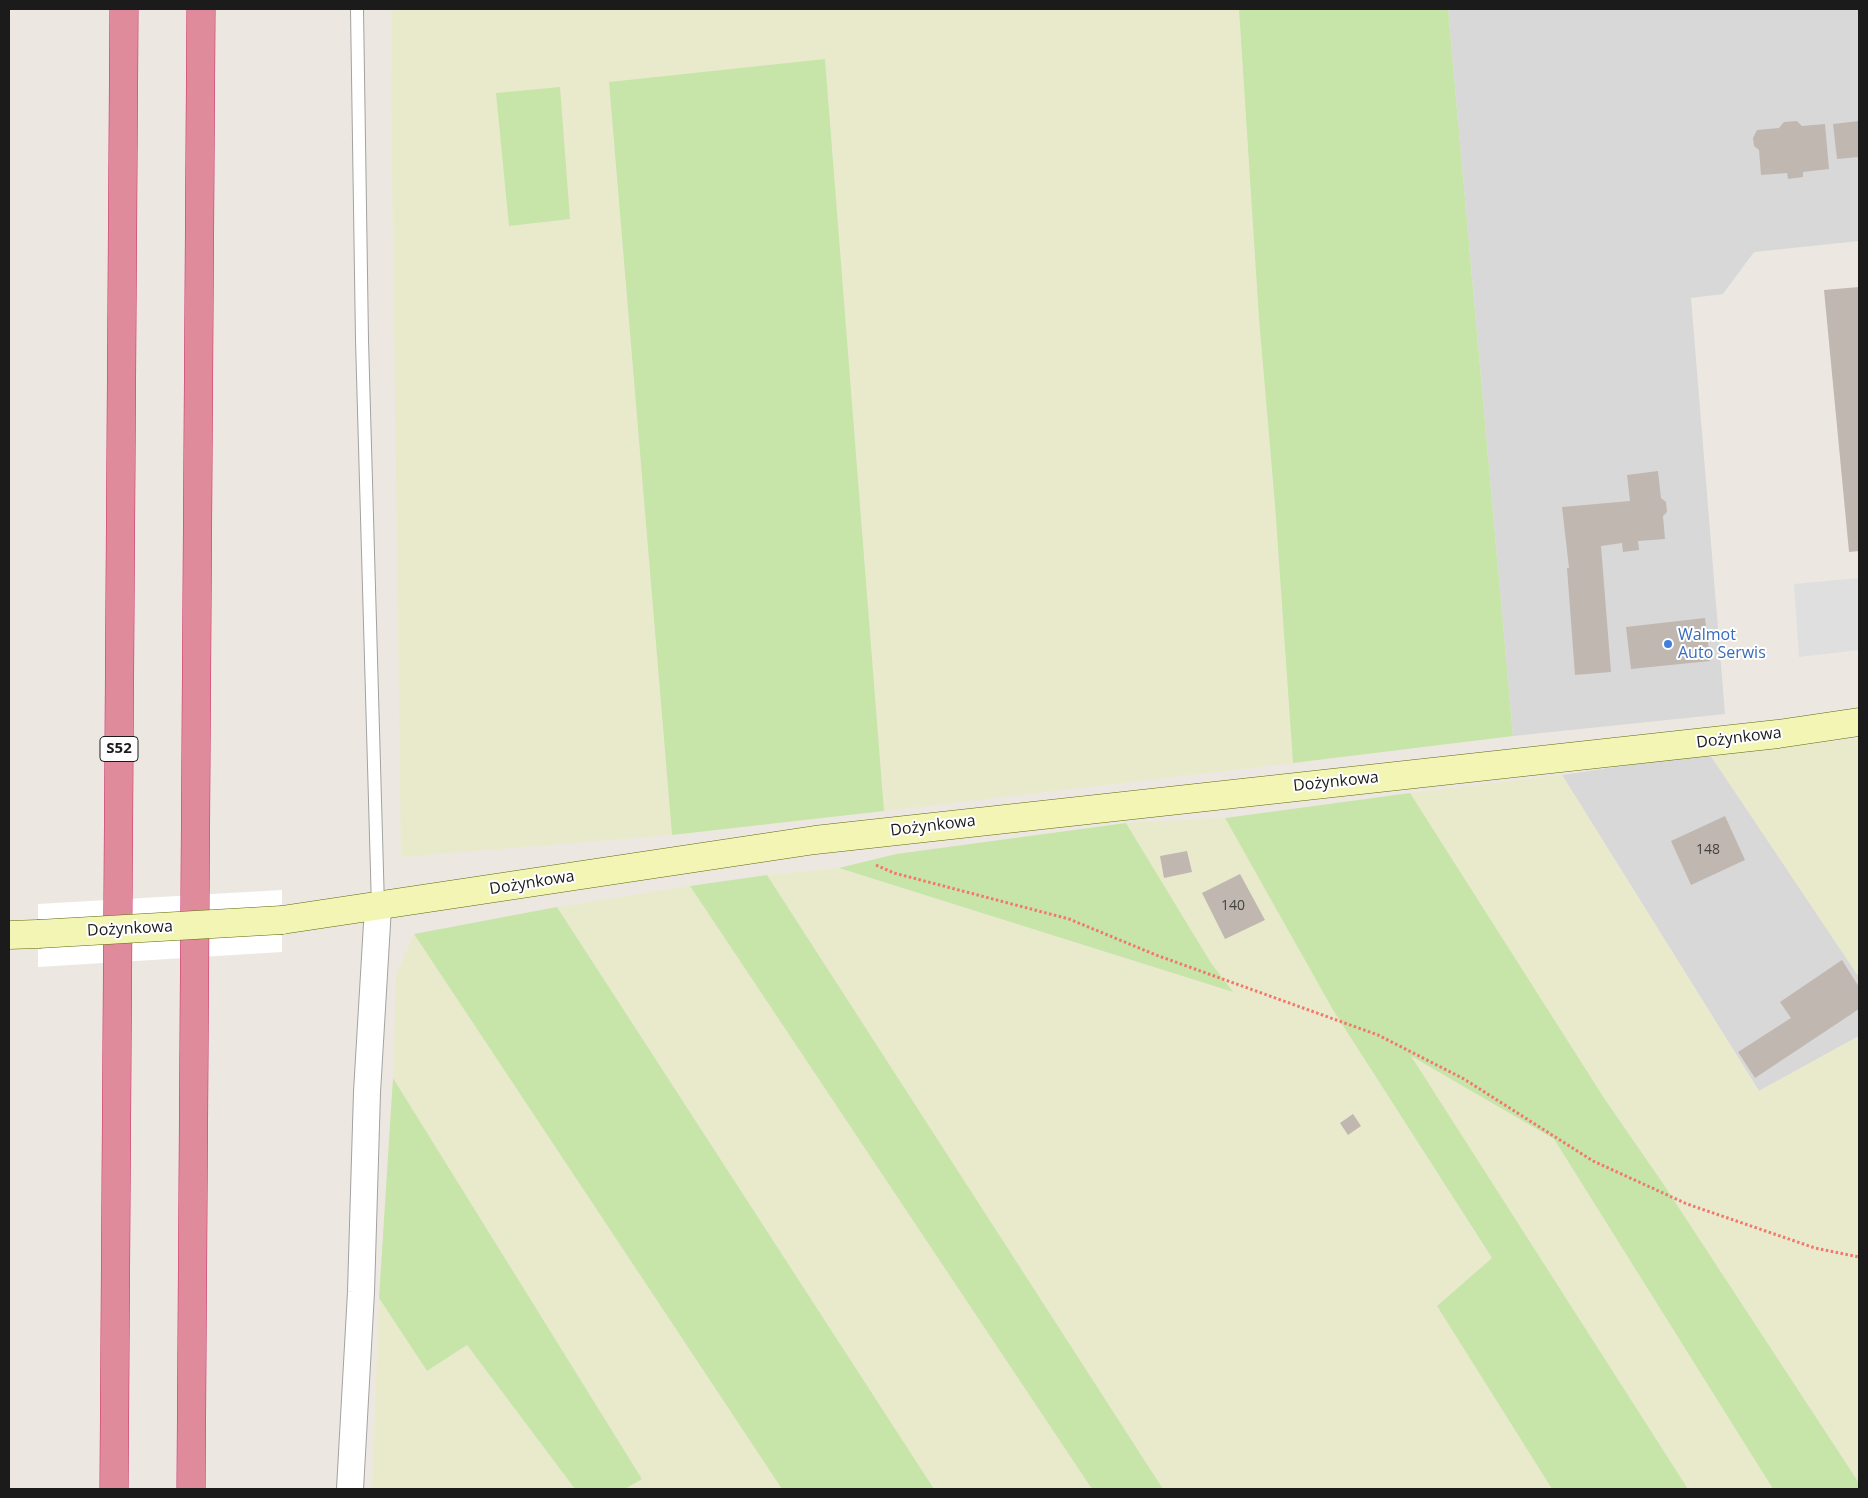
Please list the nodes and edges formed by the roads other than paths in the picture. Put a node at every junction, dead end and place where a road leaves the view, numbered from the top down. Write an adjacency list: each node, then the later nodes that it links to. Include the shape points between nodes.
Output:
1 (124, 9): 7 (highway, S52)
2 (202, 9): 8 (highway)
3 (358, 9): 5 (lane, via 362,340)
4 (1859, 722): 5 (street, Dożynkowa, via 1778,734 815,840)
5 (378, 907): 6 (street, Dożynkowa, bridge, via 282,920); 9 (street)
6 (9, 935)
7 (114, 1489)
8 (191, 1489)
9 (350, 1489)

